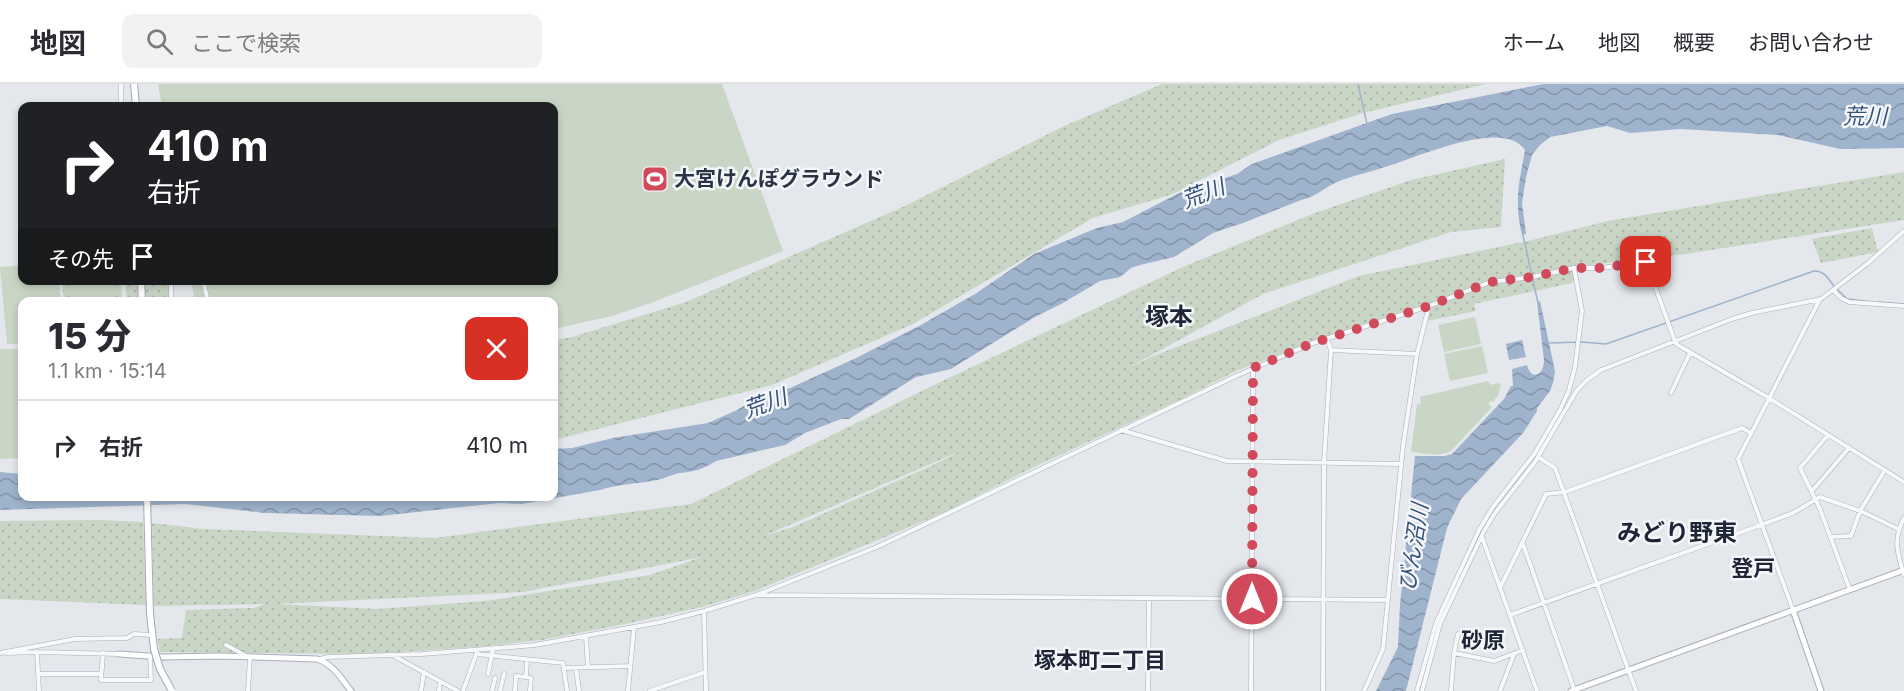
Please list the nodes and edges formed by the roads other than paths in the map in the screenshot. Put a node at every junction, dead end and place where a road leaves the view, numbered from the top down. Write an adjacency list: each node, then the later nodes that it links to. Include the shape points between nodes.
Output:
1 (121, 84): 3 (street)
2 (134, 84): 4 (main road)
3 (121, 102)
4 (136, 102)
5 (1904, 231): 7 (street)
6 (1574, 268): 9 (street, via 1490,282); 12 (street, via 1646,262); 109 (street, via 1582,311 1567,396 1535,453 1479,531 1436,623)
7 (1833, 290): 8 (street); 10 (street, via 1849,302)
8 (1821, 299): 12 (street, via 1743,315); 18 (street)
9 (1429, 306): 11 (street); 15 (street)
10 (1904, 306)
11 (1328, 339): 13 (street); 16 (street)
12 (1674, 341): 14 (street); 23 (street, via 1598,372 1583,383)
13 (1331, 350): 15 (street); 25 (street)
14 (1690, 353): 17 (street); 18 (street)
15 (1417, 354): 26 (street)
16 (1253, 368): 19 (street); 24 (street)
17 (1671, 393)
18 (1768, 398): 20 (street); 21 (street)
19 (1121, 430): 24 (street, via 1227,461); 44 (street, via 886,543)
20 (1751, 433): 30 (street, via 1742,428); 35 (street, via 1738,459)
21 (1828, 435): 22 (street); 29 (street, via 1800,468)
22 (1849, 448): 27 (street); 29 (street)
23 (1538, 457): 30 (street, via 1555,468); 37 (street)
24 (1252, 462): 25 (street); 46 (street)
25 (1324, 463): 26 (street); 47 (street)
26 (1401, 464): 48 (street)
27 (1885, 470): 28 (street); 33 (street)
28 (1904, 482)
29 (1812, 491): 31 (street)
30 (1565, 492): 39 (street, via 1546,494); 41 (street)
31 (1816, 499): 33 (street); 35 (street); 38 (street)
32 (147, 501): 54 (main road)
33 (1860, 511): 36 (street); 38 (street, via 1851,536)
34 (1904, 518): 36 (street)
35 (1761, 525): 41 (street); 51 (street)
36 (1898, 529): 40 (street)
37 (1482, 536): 42 (street); 109 (street, via 1440,624)
38 (1831, 537): 43 (street)
39 (1523, 543): 42 (street); 49 (street)
40 (1903, 572): 43 (street)
41 (1596, 583): 49 (street); 77 (street)
42 (1500, 588): 52 (street)
43 (1850, 590): 51 (street)
44 (756, 595): 45 (street); 50 (street)
45 (1149, 599): 46 (street); 105 (street)
46 (1252, 599): 47 (street); 106 (street)
47 (1323, 599): 48 (street); 107 (street)
48 (1388, 600): 108 (street, via 1383,649)
49 (1544, 604): 52 (street); 87 (street)
50 (704, 610): 53 (street); 79 (street)
51 (1793, 610): 77 (street); 114 (street)
52 (1510, 615): 59 (street)
53 (634, 628): 56 (street); 73 (street)
54 (151, 632): 62 (street, via 127,638 75,639); 89 (main road, bridge, via 159,669)
55 (1458, 634): 64 (street)
56 (586, 637): 58 (street); 74 (street)
57 (225, 645): 70 (street)
58 (493, 649): 61 (street); 69 (street)
59 (1523, 650): 65 (street); 112 (street)
60 (37, 652): 62 (street); 63 (street); 80 (street)
61 (477, 652): 68 (street); 69 (street); 95 (street)
62 (0, 653)
63 (103, 653): 66 (street); 81 (street)
64 (1454, 653): 65 (street, via 1494,661); 110 (street)
65 (1515, 653): 111 (street)
66 (119, 654): 67 (street)
67 (150, 656): 70 (street); 81 (street, via 151,680 101,680)
68 (394, 656): 71 (street); 78 (street)
69 (492, 656): 72 (street); 82 (street)
70 (250, 658): 71 (street); 90 (street)
71 (317, 659): 91 (street, via 332,668)
72 (527, 660): 75 (street, via 563,663); 84 (street)
73 (630, 666): 74 (street); 102 (street)
74 (588, 667): 76 (street)
75 (564, 668): 76 (street); 100 (street)
76 (576, 668): 101 (street)
77 (1628, 670): 87 (street); 113 (street)
78 (424, 672): 86 (street); 92 (street)
79 (705, 672): 103 (street); 104 (street)
80 (38, 674): 81 (street); 88 (street)
81 (101, 674)
82 (488, 674)
83 (504, 674): 97 (street)
84 (526, 677): 98 (street, via 516,676); 99 (street, via 531,678)
85 (495, 678): 96 (street)
86 (440, 681): 93 (street); 94 (street)
87 (1573, 690)
88 (39, 691)
89 (172, 691)
90 (248, 691)
91 (351, 691)
92 (422, 691)
93 (439, 691)
94 (458, 691)
95 (463, 691)
96 (492, 691)
97 (500, 691)
98 (515, 691)
99 (530, 691)
100 (567, 691)
101 (579, 691)
102 (628, 691)
103 (650, 691)
104 (706, 691)
105 (1148, 691)
106 (1251, 691)
107 (1323, 691)
108 (1364, 691)
109 (1420, 691)
110 (1451, 691)
111 (1500, 691)
112 (1537, 691)
113 (1636, 691)
114 (1821, 691)

